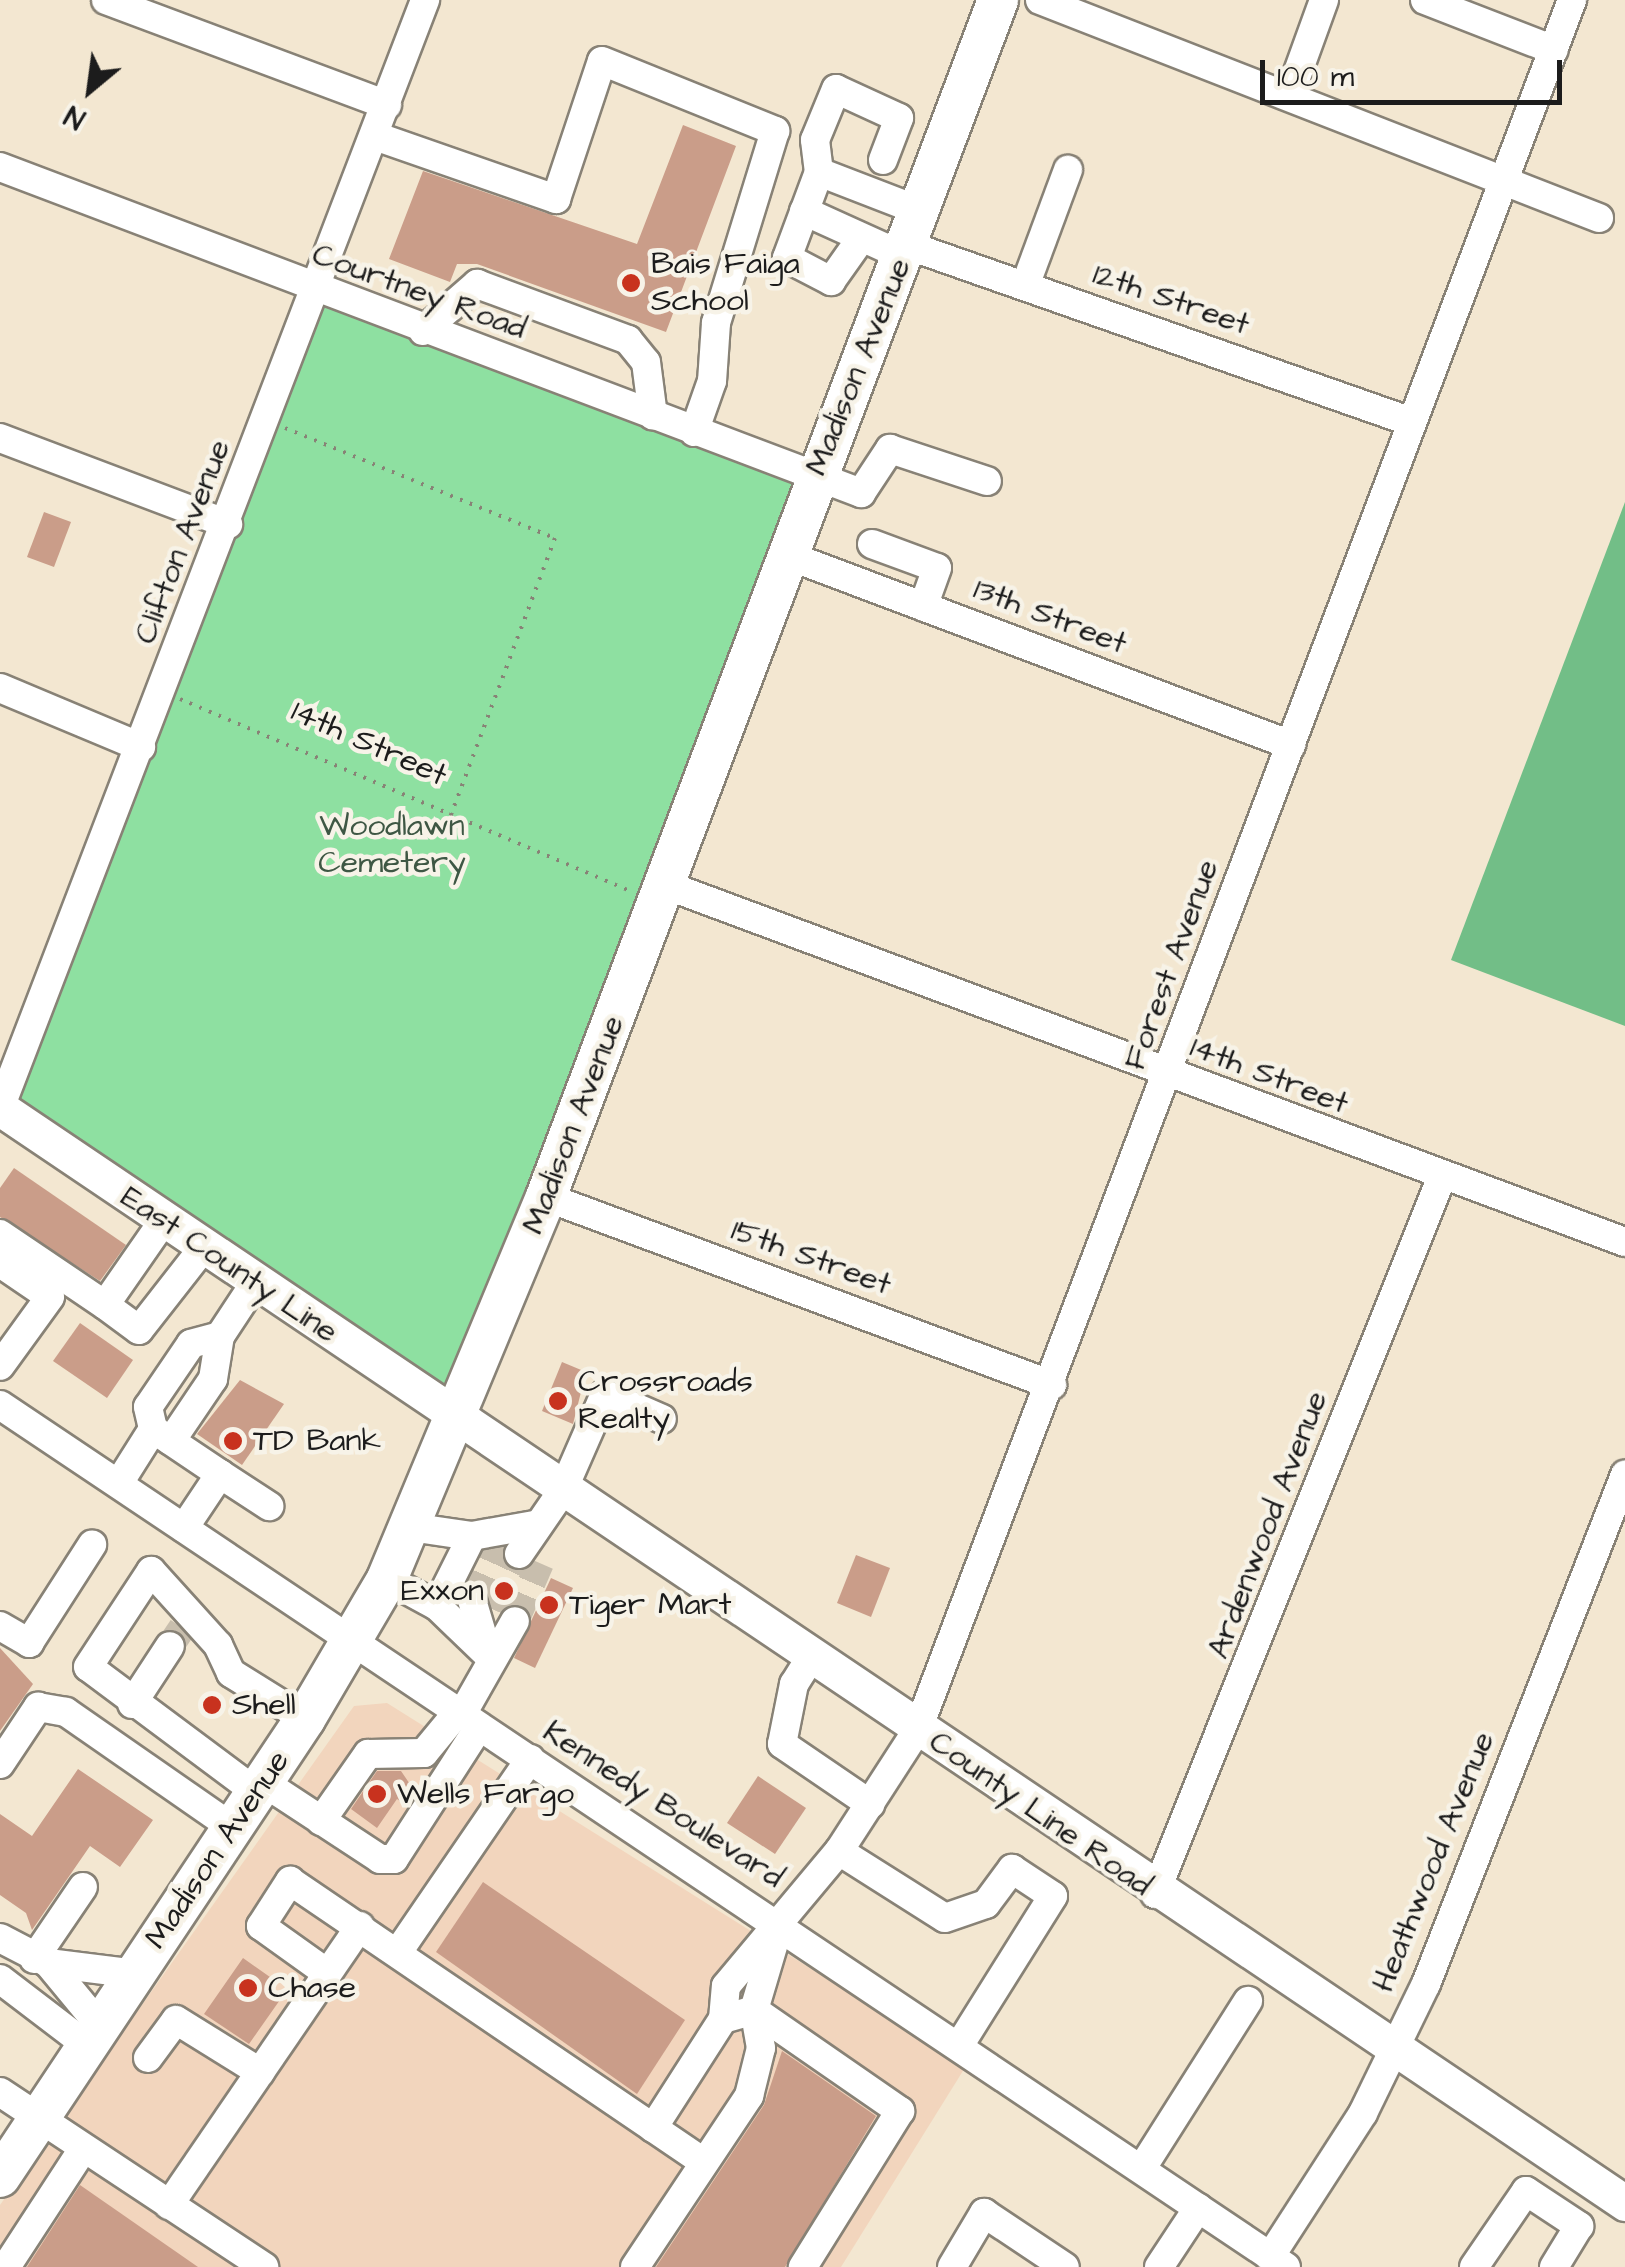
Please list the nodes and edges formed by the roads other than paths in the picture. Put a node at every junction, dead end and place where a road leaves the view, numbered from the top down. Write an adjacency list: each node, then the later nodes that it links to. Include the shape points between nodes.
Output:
1 (106, 0): 10 (street)
2 (426, 0): 10 (street, Clifton Avenue)
3 (998, 0): 19 (highway, Madison Avenue)
4 (1040, 0): 9 (street)
5 (1324, 0): 9 (street)
6 (1425, 0): 8 (street)
7 (1572, 0): 8 (street, Forest Avenue)
8 (1554, 50): 16 (street, Forest Avenue)
9 (1290, 94): 16 (street)
10 (387, 105): 11 (street, Clifton Avenue)
11 (375, 136): 22 (street, Clifton Avenue); 26 (street, via 556,200 602,61 775,131 716,323 712,381)
12 (882, 160): 15 (street, via 900,118 836,90 814,140)
13 (0, 166): 22 (street, Courtney Road)
14 (1068, 170): 21 (street)
15 (819, 172): 17 (street); 19 (street)
16 (1508, 175): 18 (street); 25 (street, Forest Avenue)
17 (804, 211): 20 (street); 20 (street, via 787,258 796,268 831,281)
18 (1600, 218)
19 (910, 237): 20 (street); 21 (street, 12th Street); 28 (highway, Madison Avenue)
20 (860, 240)
21 (1025, 286): 25 (street, 12th Street)
22 (317, 292): 23 (street, Courtney Road); 30 (street, Clifton Avenue)
23 (423, 331): 24 (street, Courtney Road); 24 (street, via 476,284 612,334 646,362)
24 (653, 416): 26 (street, Courtney Road)
25 (1412, 422): 35 (street, Forest Avenue)
26 (694, 432): 28 (street, Courtney Road)
27 (0, 438): 30 (street)
28 (815, 476): 29 (street, Courtney Road, via 861,494 897,448); 32 (highway, Madison Avenue)
29 (987, 482)
30 (228, 524): 36 (street, Clifton Avenue)
31 (872, 544): 33 (street, via 937,568)
32 (784, 554): 33 (street, 13th Street); 37 (highway, Madison Avenue)
33 (922, 606): 35 (street, 13th Street)
34 (0, 688): 36 (street)
35 (1291, 745): 38 (street, Forest Avenue)
36 (142, 746): 39 (street, Clifton Avenue)
37 (662, 894): 38 (street, 14th Street); 41 (highway, Madison Avenue)
38 (1168, 1075): 40 (street, 14th Street); 52 (street, Forest Avenue)
39 (0, 1108): 42 (main road, East County Line)
40 (1441, 1179): 44 (street, 14th Street); 86 (street, Ardenwood Avenue)
41 (546, 1197): 52 (street, 15th Street); 55 (highway, Madison Avenue)
42 (164, 1220): 45 (main road, East County Line); 48 (street)
43 (0, 1234): 48 (street)
44 (1625, 1242)
45 (203, 1248): 47 (main road, East County Line); 48 (street, via 140,1330)
46 (0, 1263): 49 (street, via 50,1297)
47 (255, 1283): 50 (street); 55 (main road, East County Line)
48 (105, 1306)
49 (9, 1335): 51 (street)
50 (220, 1336): 56 (street, via 213,1380); 56 (street, via 191,1344 148,1407)
51 (0, 1366)
52 (1052, 1385): 77 (street, Forest Avenue)
53 (0, 1405): 59 (street, Kennedy Boulevard)
54 (662, 1419): 60 (street, via 605,1394)
55 (458, 1420): 60 (main road, County Line Road); 64 (highway, Madison Avenue)
56 (162, 1435): 57 (street); 59 (street)
57 (220, 1474): 61 (street); 63 (street)
58 (1625, 1475): 100 (street, Heathwood Avenue)
59 (119, 1484): 63 (street, Kennedy Boulevard)
60 (563, 1490): 62 (street); 73 (main road, County Line Road)
61 (269, 1506)
62 (534, 1525): 66 (street); 66 (street)
63 (184, 1528): 71 (street, Kennedy Boulevard)
64 (410, 1528): 66 (street); 67 (highway, Madison Avenue)
65 (92, 1545): 69 (street, via 29,1643)
66 (507, 1549): 68 (street)
67 (386, 1579): 68 (street); 71 (highway, Madison Avenue)
68 (437, 1606): 72 (street)
69 (0, 1626)
70 (181, 1630): 74 (street); 74 (street, via 151,1571 88,1667); 75 (street, via 231,1674)
71 (352, 1644): 75 (highway, Madison Avenue); 76 (street, Kennedy Boulevard)
72 (488, 1655): 72 (street, via 494,1610); 76 (street)
73 (811, 1656): 77 (main road, County Line Road); 81 (street, via 794,1684 782,1744)
74 (132, 1704): 80 (street)
75 (305, 1719): 80 (highway, Madison Avenue)
76 (465, 1719): 78 (street, Kennedy Boulevard); 82 (street, via 424,1753 368,1754); 82 (street, via 394,1859)
77 (918, 1729): 81 (street, Forest Avenue); 86 (main road, County Line Road)
78 (530, 1758): 87 (street, Kennedy Boulevard); 90 (street)
79 (0, 1764): 83 (street, via 38,1707 66,1712)
80 (260, 1787): 82 (street); 83 (highway, Madison Avenue)
81 (870, 1804): 84 (street, Forest Avenue)
82 (321, 1821)
83 (233, 1828): 93 (highway, Madison Avenue)
84 (839, 1851): 87 (street, Forest Avenue); 99 (street, via 946,1918 986,1904 1012,1869 1054,1896)
85 (82, 1887): 91 (street)
86 (1155, 1894): 100 (main road, County Line Road)
87 (780, 1924): 96 (street); 97 (street, Forest Avenue, via 726,1986); 99 (street, Kennedy Boulevard)
88 (360, 1926): 90 (street); 92 (street); 92 (street, via 290,1881 260,1926)
89 (0, 1938): 91 (street)
90 (398, 1952): 105 (street)
91 (41, 1961): 93 (street); 98 (street)
92 (327, 1972): 102 (street)
93 (136, 1974): 98 (highway, Madison Avenue)
94 (0, 1979): 98 (street)
95 (1248, 2000): 108 (street)
96 (754, 2010): 97 (street); 107 (street, via 758,2072); 117 (street, via 894,2102 900,2119)
97 (723, 2019): 105 (street, Forest Avenue)
98 (94, 2037): 104 (highway, Madison Avenue)
99 (960, 2044): 108 (street, Kennedy Boulevard)
100 (1393, 2054): 110 (main road, County Line Road); 113 (street, Heathwood Avenue)
101 (148, 2058): 102 (street, via 176,2020)
102 (260, 2072): 111 (street)
103 (0, 2092): 104 (street)
104 (37, 2124): 106 (street); 109 (highway, Madison Avenue)
105 (653, 2128): 107 (street)
106 (81, 2152): 111 (street); 114 (street)
107 (703, 2162): 116 (street)
108 (1142, 2168): 112 (street, Kennedy Boulevard)
109 (0, 2177)
110 (1625, 2203)
111 (169, 2205): 115 (street)
112 (1198, 2208): 113 (street, Kennedy Boulevard); 120 (street)
113 (1278, 2262)
114 (6, 2267)
115 (264, 2267)
116 (635, 2267)
117 (803, 2267)
118 (952, 2267): 119 (street, via 984,2213)
119 (1065, 2267)
120 (1159, 2267)
121 (1474, 2267): 122 (street, via 1526,2191 1579,2226)
122 (1554, 2267)

